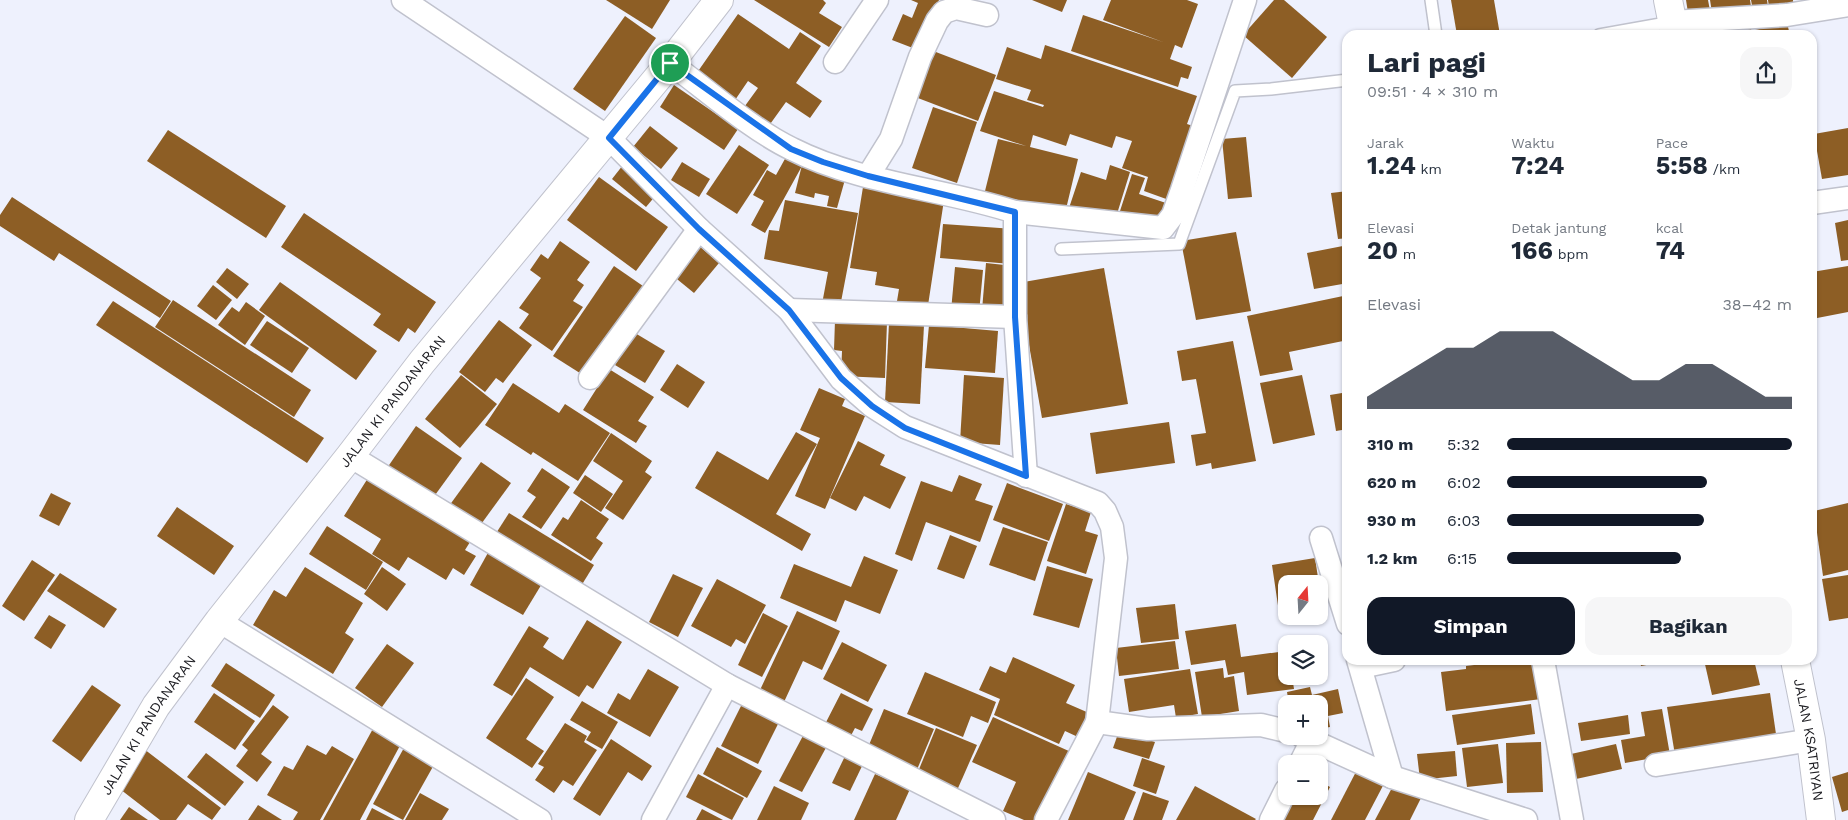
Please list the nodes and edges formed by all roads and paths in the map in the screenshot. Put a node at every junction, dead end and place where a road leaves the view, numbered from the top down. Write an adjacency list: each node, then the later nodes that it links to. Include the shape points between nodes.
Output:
1 (403, 0): 14 (street)
2 (718, 0): 12 (main road, JALAN KI PANDANARAN)
3 (877, 0): 11 (street)
4 (1245, 0): 18 (street, via 1182,190 1173,215 1163,228)
5 (1431, 0): 9 (lane)
6 (1848, 5): 8 (street, via 1787,15)
7 (987, 15): 15 (street, via 956,8 944,12 936,21 891,139)
8 (1672, 19): 10 (lane)
9 (1435, 30)
10 (1622, 30)
11 (835, 62)
12 (670, 63): 14 (main road, JALAN KI PANDANARAN); 15 (street, via 791,149)
13 (1342, 81): 20 (lane, via 1235,91 1179,244)
14 (609, 138): 19 (street); 24 (main road, JALAN KI PANDANARAN, via 422,362)
15 (868, 176): 18 (street)
16 (1848, 198): 17 (street)
17 (1817, 202)
18 (1015, 212): 22 (street)
19 (699, 229): 21 (street); 23 (street)
20 (1061, 249)
21 (789, 310): 22 (street); 25 (street, via 841,378 885,416 905,428)
22 (1015, 317): 25 (street)
23 (590, 378)
24 (350, 456): 28 (main road, JALAN KI PANDANARAN); 32 (street)
25 (1026, 476): 33 (street, via 1098,503 1112,528 1116,558)
26 (1321, 538): 27 (street)
27 (1342, 605)
28 (219, 621): 40 (main road, JALAN KI PANDANARAN, via 156,706); 41 (street)
29 (1360, 665): 38 (street)
30 (1544, 665): 47 (street)
31 (1796, 665): 35 (main road, JALAN KSATRIYAN)
32 (727, 685): 42 (street); 43 (street)
33 (1097, 722): 34 (street, via 1148,728 1261,725); 44 (street)
34 (1278, 729)
35 (1811, 740): 37 (street); 48 (main road, JALAN KSATRIYAN)
36 (1322, 745): 38 (street)
37 (1656, 764)
38 (1392, 777): 46 (street)
39 (1278, 805): 45 (street)
40 (89, 820)
41 (540, 820)
42 (653, 820)
43 (994, 820)
44 (1046, 820)
45 (1271, 820)
46 (1526, 820)
47 (1572, 820)
48 (1821, 820)

